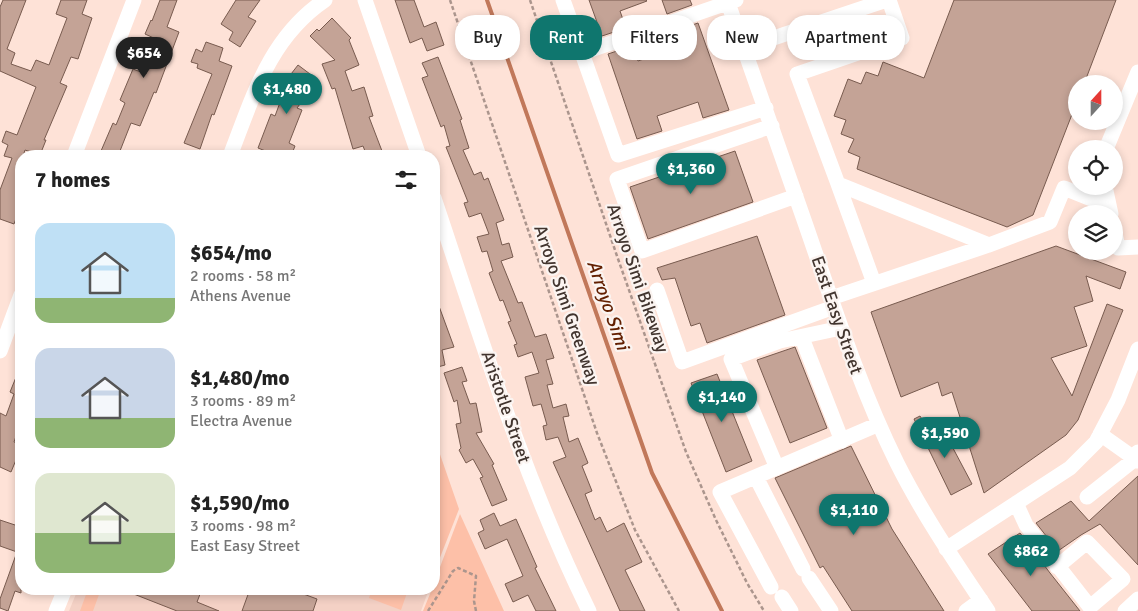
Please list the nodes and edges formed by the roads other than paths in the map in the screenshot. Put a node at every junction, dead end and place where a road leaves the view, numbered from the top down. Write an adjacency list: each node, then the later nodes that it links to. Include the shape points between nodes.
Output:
1 (134, 0): 17 (street)
2 (325, 0): 18 (street, via 296,24 274,52 260,76)
3 (365, 0): 19 (street)
4 (563, 0): 7 (street)
5 (888, 0): 9 (street); 20 (street, via 902,38 797,74)
6 (730, 1): 8 (street, East Easy Street); 10 (street)
7 (568, 15)
8 (734, 15)
9 (777, 37)
10 (602, 46)
11 (584, 60): 14 (street, via 618,154)
12 (748, 60): 14 (street, East Easy Street)
13 (1138, 72): 16 (street)
14 (766, 108): 15 (street, East Easy Street)
15 (772, 126): 21 (street, East Easy Street); 21 (street, via 617,179 642,251)
16 (1110, 140)
17 (76, 150)
18 (232, 150)
19 (417, 150)
20 (838, 184): 24 (street); 27 (street)
21 (796, 196): 29 (street, East Easy Street)
22 (1100, 205): 24 (street, via 1064,188 1050,222)
23 (440, 216): 49 (street, Aristotle Street, via 518,446 545,516)
24 (989, 245): 27 (street)
25 (1138, 247): 26 (street)
26 (1123, 248)
27 (874, 283): 29 (street)
28 (656, 290): 29 (street, via 682,362)
29 (832, 303): 31 (street, East Easy Street)
30 (15, 311): 34 (street)
31 (841, 328): 32 (street); 35 (street, East Easy Street)
32 (802, 338): 37 (street); 39 (street, via 731,359)
33 (1138, 349): 36 (street, via 1118,400)
34 (0, 351)
35 (879, 424): 37 (street); 43 (street, East Easy Street)
36 (1100, 434): 38 (street); 42 (street, via 1070,468)
37 (842, 441): 39 (street)
38 (1137, 457): 41 (street)
39 (777, 468): 40 (street)
40 (756, 477): 50 (street, via 720,492 776,592); 51 (street, via 806,574)
41 (1087, 498)
42 (1016, 503): 43 (street); 44 (street, via 1026,526)
43 (946, 549): 47 (street, East Easy Street)
44 (1057, 567)
45 (63, 595): 48 (street)
46 (1138, 599): 53 (street)
47 (984, 605): 52 (street)
48 (56, 611)
49 (589, 611)
50 (791, 611)
51 (831, 611)
52 (966, 611)
53 (1125, 611)

